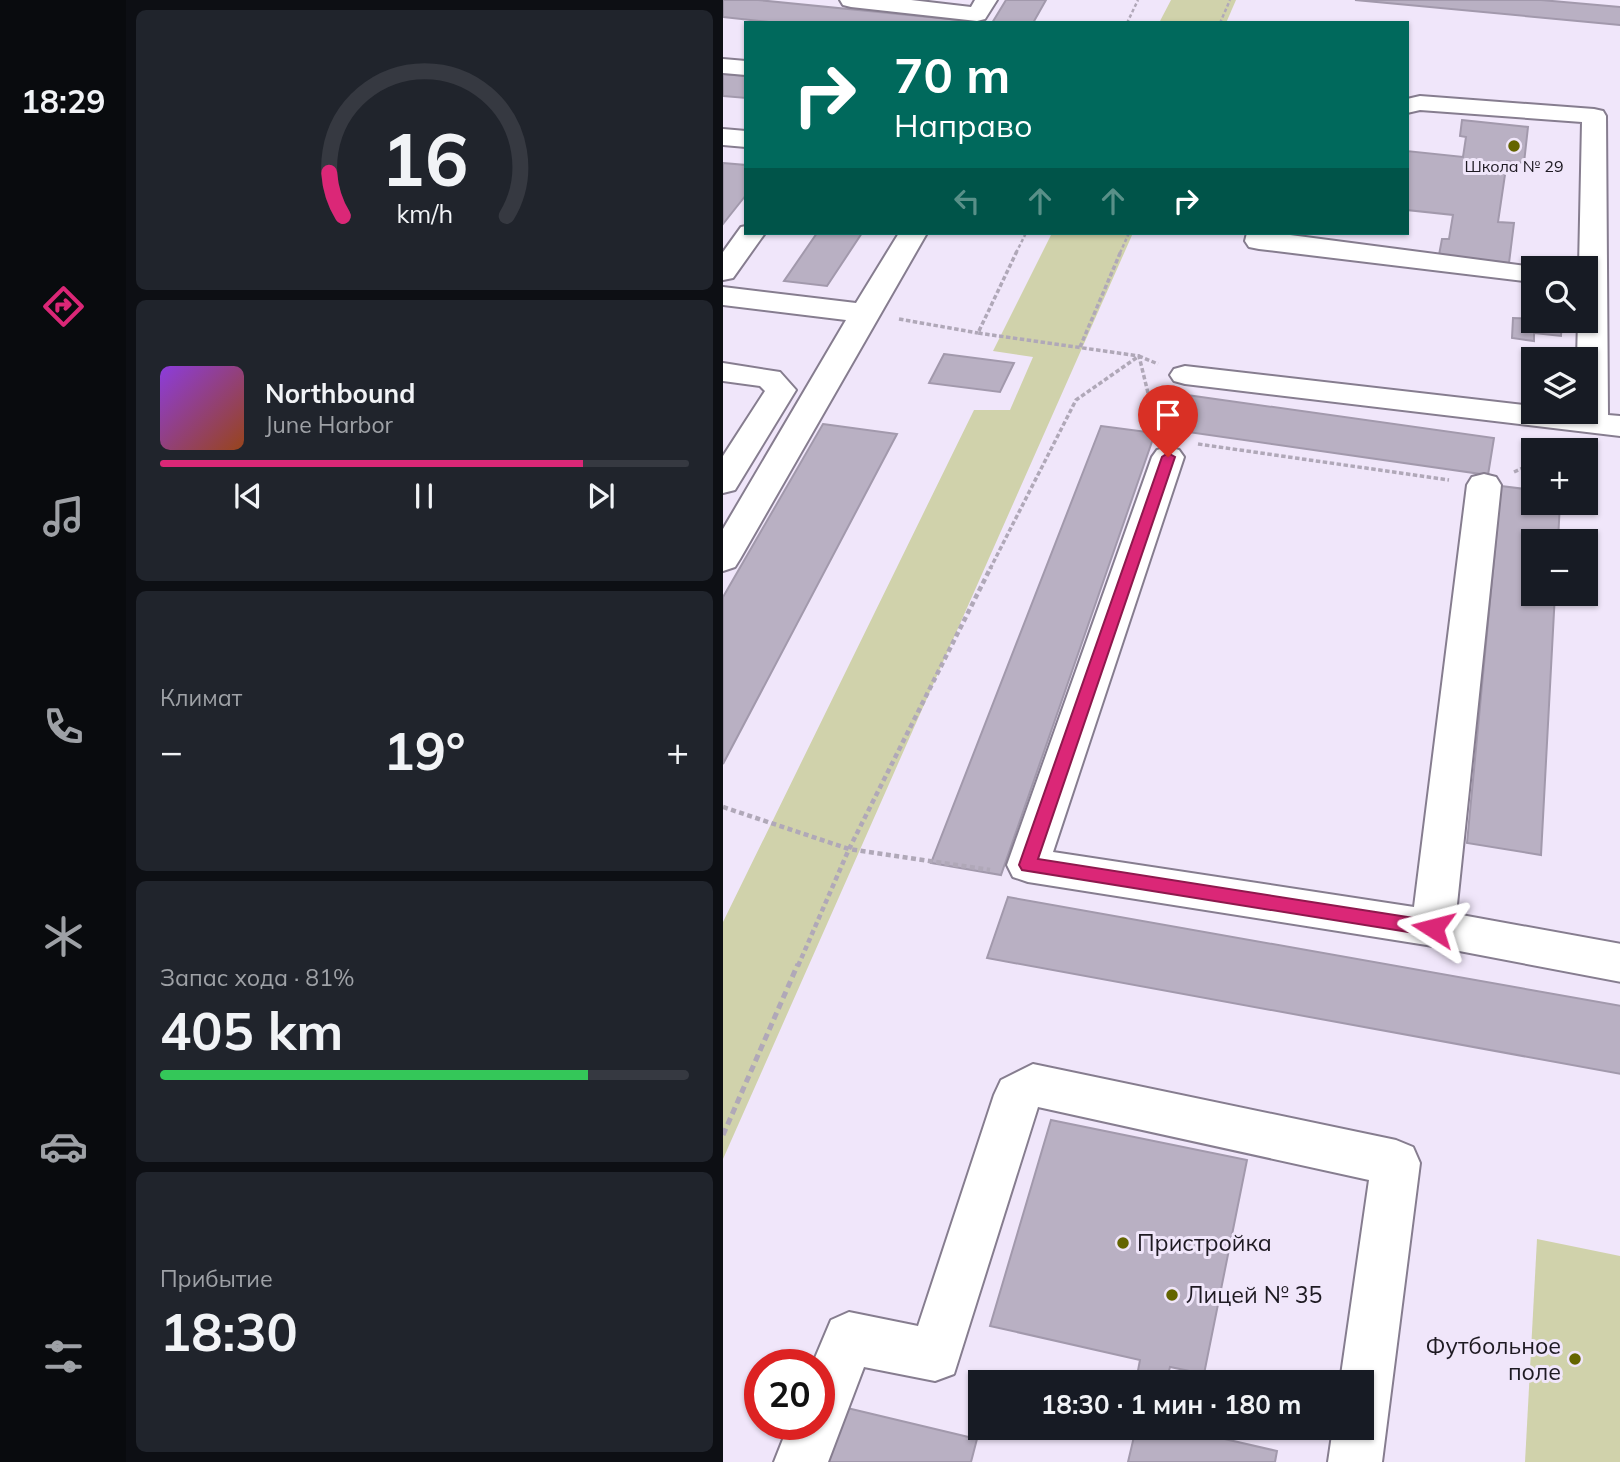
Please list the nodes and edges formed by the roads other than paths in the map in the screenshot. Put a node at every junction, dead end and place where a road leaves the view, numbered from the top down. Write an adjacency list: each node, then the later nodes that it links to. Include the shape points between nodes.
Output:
1 (851, 0): 2 (lane, via 977,14)
2 (986, 0)
3 (723, 66): 4 (lane)
4 (744, 68)
5 (1409, 106): 11 (lane, via 1594,116)
6 (723, 137): 7 (lane)
7 (744, 139)
8 (749, 235): 12 (lane)
9 (912, 235): 15 (lane)
10 (1260, 235): 13 (lane, via 1259,241)
11 (1590, 256)
12 (723, 272)
13 (1521, 273)
14 (723, 296): 15 (lane)
15 (864, 313): 23 (lane)
16 (1595, 333): 19 (lane)
17 (723, 372): 21 (lane, via 769,378 781,390)
18 (1185, 375): 19 (lane)
19 (1606, 425)
20 (1171, 449): 24 (lane, via 1028,865)
21 (723, 482)
22 (1484, 485): 24 (lane)
23 (727, 546)
24 (1433, 928): 25 (lane)
25 (1620, 963)
26 (1368, 1370): 27 (lane, via 1396,1163 1033,1085 1017,1095 935,1355 849,1338)
27 (835, 1374)
28 (810, 1440): 30 (lane)
29 (1358, 1440): 31 (lane)
30 (801, 1462)
31 (1355, 1462)

